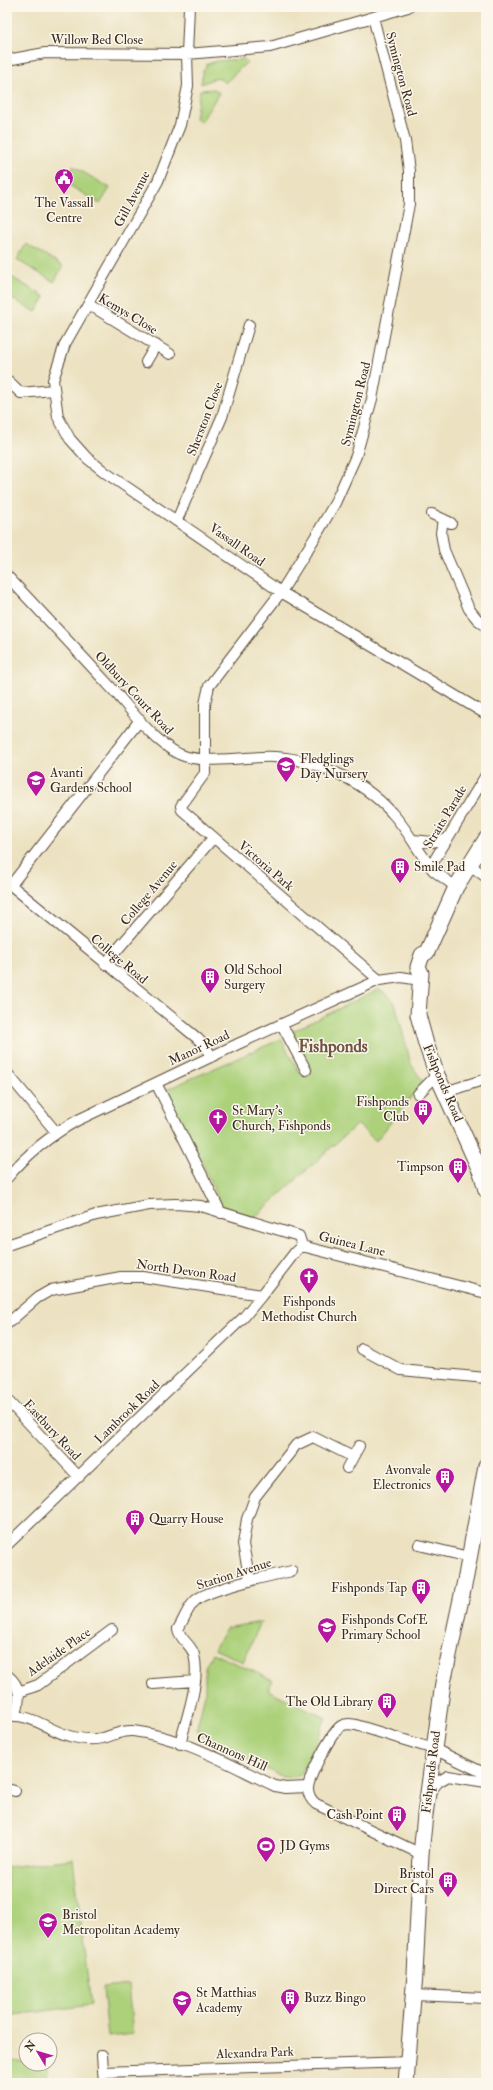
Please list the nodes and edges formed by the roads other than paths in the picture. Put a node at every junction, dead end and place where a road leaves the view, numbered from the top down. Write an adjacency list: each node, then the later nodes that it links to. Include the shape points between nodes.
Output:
1 (189, 7): 4 (street, Gill Avenue)
2 (408, 7): 3 (street, Willow Bed Close)
3 (373, 17): 4 (street, Willow Bed Close, via 270,47); 16 (street, Symington Road, via 405,141 409,171 409,204 373,392 356,456 335,503)
4 (187, 54): 5 (street, Willow Bed Close, via 45,54); 6 (street, Gill Avenue, via 188,86 180,125 157,183)
5 (7, 60)
6 (88, 304): 8 (street, Kemys Close); 12 (street, Gill Avenue, via 64,344)
7 (249, 325): 14 (street, Sherston Close, via 222,417)
8 (156, 345): 9 (street, Kemys Close); 10 (street, Kemys Close)
9 (170, 354)
10 (146, 362)
11 (7, 380): 12 (street, via 22,393)
12 (52, 390): 14 (street, Vassall Road, via 58,417 70,438 87,458)
13 (432, 514): 17 (street, via 447,521 441,533 444,550 469,609)
14 (177, 520): 16 (street, Vassall Road)
15 (7, 576): 19 (street, Oldbury Court Road)
16 (282, 592): 18 (street, Vassall Road); 20 (street, Symington Road, via 209,686 205,704)
17 (486, 626)
18 (486, 714)
19 (140, 720): 20 (street, Oldbury Court Road, via 159,740 177,753); 29 (street)
20 (206, 759): 22 (street, Victoria Park, via 203,778 181,806 182,810); 25 (street, Oldbury Court Road, via 271,757 296,760 322,768 368,791 392,812)
21 (486, 775): 23 (street, Straits Parade)
22 (213, 838): 31 (street, College Avenue); 33 (street, Victoria Park)
23 (447, 839): 25 (street, via 431,842); 27 (street, Straits Parade, via 434,861)
24 (486, 839): 26 (main road, Fishponds Road)
25 (414, 840): 27 (street, Oldbury Court Road)
26 (470, 865): 28 (street); 30 (main road, Fishponds Road)
27 (434, 871): 30 (street)
28 (486, 877)
29 (9, 884): 31 (street, College Road)
30 (456, 888): 32 (main road, Fishponds Road, via 427,952 422,955 418,967)
31 (105, 964): 35 (street, College Road, via 197,1038)
32 (421, 976): 33 (street, Manor Road); 38 (main road, Fishponds Road, via 418,1015)
33 (379, 980): 34 (street, Manor Road)
34 (282, 1025): 35 (street, Manor Road); 36 (street)
35 (211, 1057): 40 (street, Manor Road)
36 (306, 1070)
37 (7, 1074): 43 (street)
38 (437, 1075): 41 (main road, Fishponds Road); 42 (street)
39 (486, 1079): 41 (street)
40 (156, 1083): 43 (street, Manor Road); 46 (street)
41 (445, 1092): 45 (main road, Fishponds Road, via 473,1152)
42 (418, 1094)
43 (56, 1132): 44 (street, Manor Road, via 22,1160)
44 (7, 1178)
45 (486, 1190)
46 (221, 1213): 47 (street, Guinea Lane, via 201,1206 149,1205 96,1215); 48 (street, Guinea Lane, via 299,1236)
47 (7, 1245)
48 (302, 1246): 49 (street, Guinea Lane); 50 (street)
49 (486, 1293)
50 (262, 1295): 51 (street, North Devon Road, via 143,1277 121,1277 51,1290 37,1298); 59 (street, Lambrook Road, via 244,1317)
51 (7, 1324)
52 (362, 1349): 53 (street, via 401,1370)
53 (486, 1378)
54 (7, 1400): 59 (street, Eastbury Road)
55 (359, 1446): 56 (street)
56 (353, 1457): 58 (street); 64 (street, via 313,1437 296,1445 255,1497 246,1519 243,1544)
57 (486, 1466): 62 (main road, Fishponds Road)
58 (347, 1468)
59 (79, 1477): 60 (street, Lambrook Road)
60 (7, 1544)
61 (419, 1545): 62 (street)
62 (469, 1557): 72 (main road, Fishponds Road, via 443,1683)
63 (292, 1571): 64 (street, Station Avenue)
64 (250, 1581): 67 (street, Station Avenue, via 197,1598 178,1629 194,1656)
65 (112, 1630): 69 (street, Adelaide Place, via 38,1685)
66 (7, 1675): 69 (street)
67 (195, 1681): 68 (street); 71 (street, Station Avenue)
68 (153, 1684)
69 (20, 1692): 70 (street)
70 (12, 1716): 71 (street, Channons Hill, via 35,1720 65,1735 82,1739 102,1738 129,1731)
71 (180, 1744): 75 (street, Channons Hill, via 276,1786 292,1789)
72 (434, 1749): 73 (street); 75 (street, via 356,1725 344,1725 330,1738); 76 (main road, Fishponds Road)
73 (486, 1774)
74 (486, 1782): 76 (street, via 448,1776 438,1782)
75 (308, 1787): 77 (street, via 309,1796 316,1804)
76 (429, 1794): 77 (main road, Fishponds Road)
77 (421, 1854): 78 (main road, Fishponds Road)
78 (414, 1995): 79 (street); 81 (main road, Fishponds Road)
79 (486, 1998)
80 (102, 2055): 82 (street)
81 (408, 2062): 82 (street, Alexandra Park); 84 (main road, Fishponds Road)
82 (103, 2072): 83 (street)
83 (104, 2083)
84 (406, 2083)

